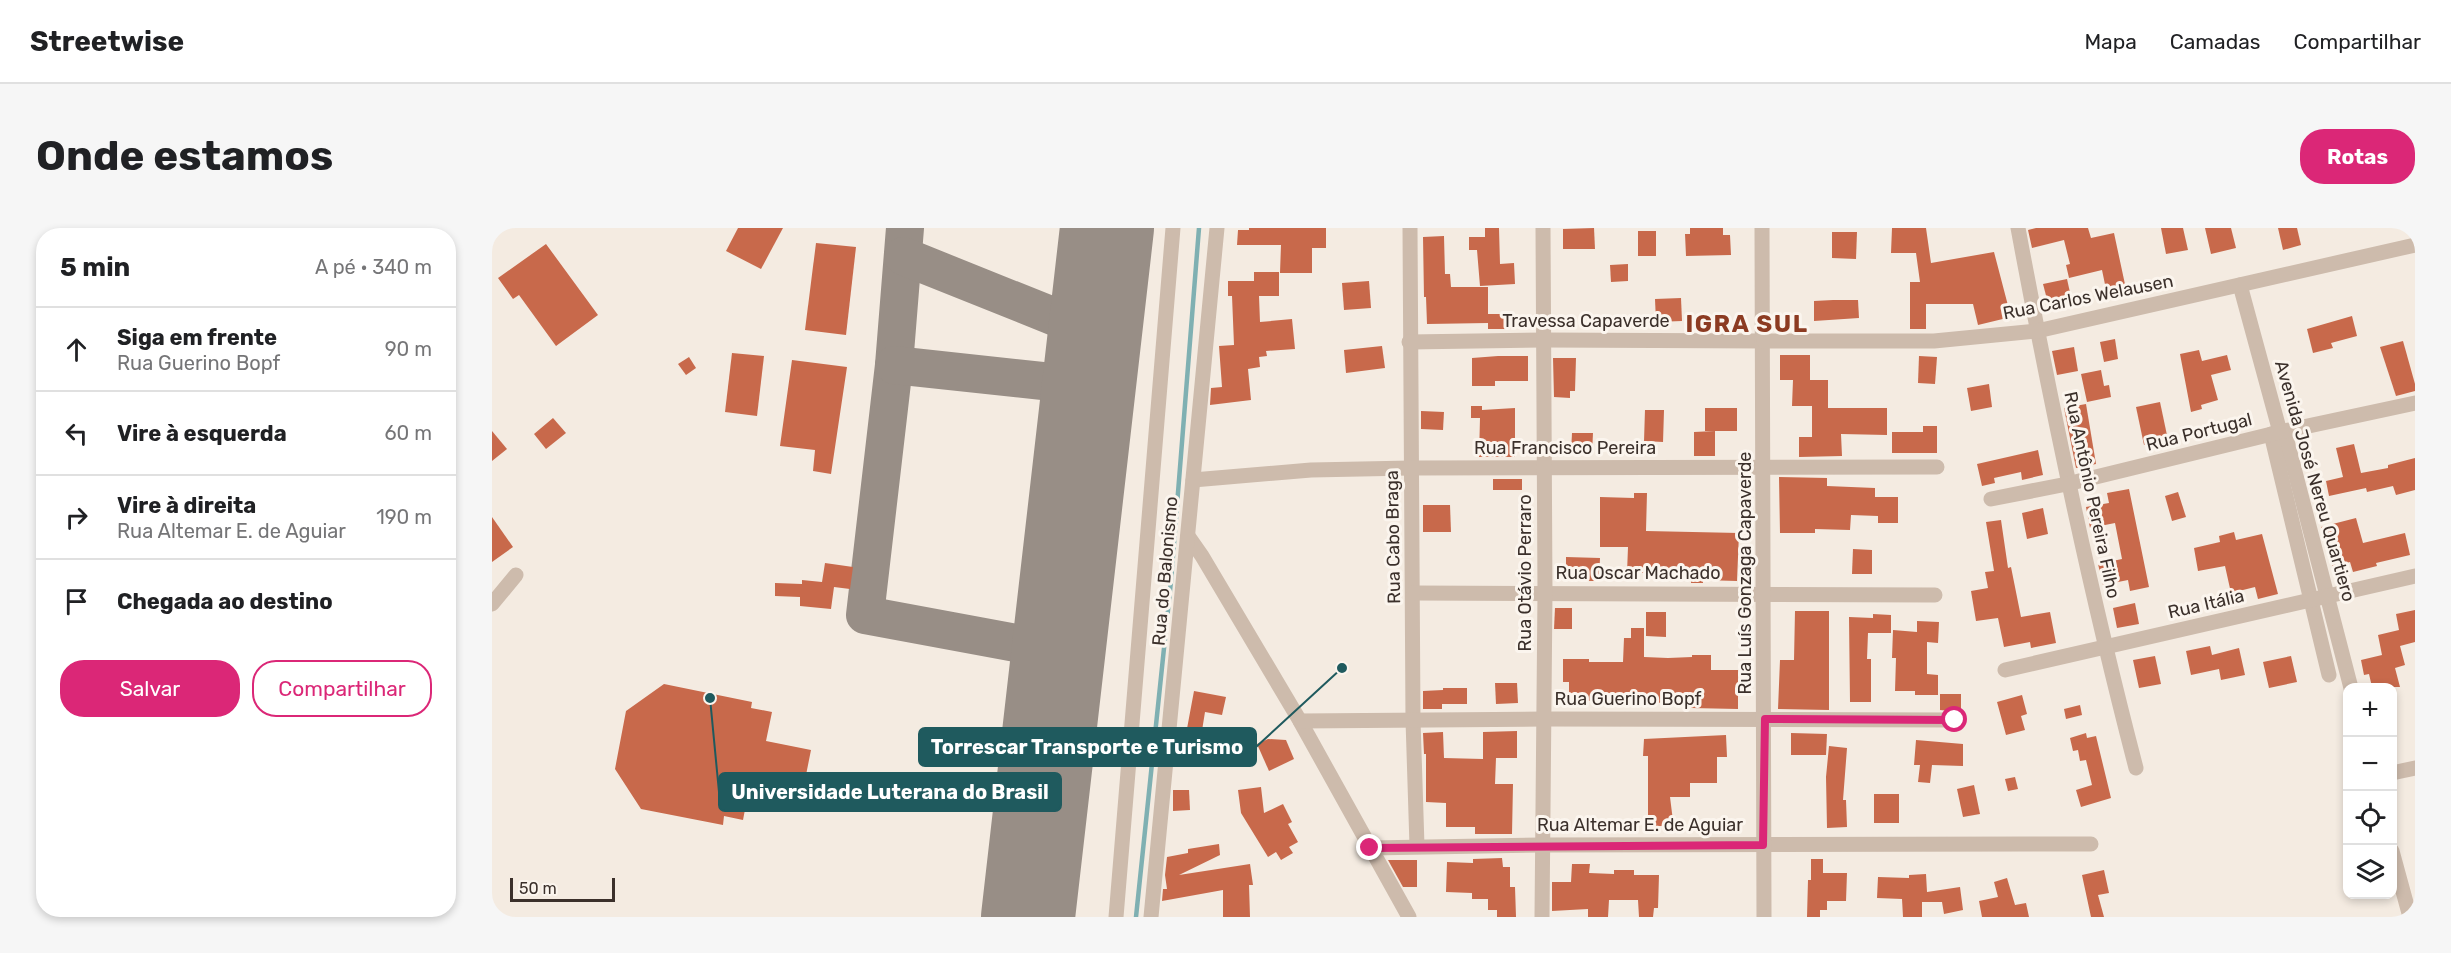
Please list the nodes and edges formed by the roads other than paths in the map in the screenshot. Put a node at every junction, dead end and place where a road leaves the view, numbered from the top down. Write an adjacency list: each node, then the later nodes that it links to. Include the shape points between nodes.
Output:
1 (1173, 228): 49 (street, Rua do Balonismo)
2 (1217, 228): 19 (street, Rua do Balonismo)
3 (1410, 228): 12 (street, Rua Cabo Braga)
4 (1543, 228): 10 (street, Rua Otávio Perraro)
5 (1762, 228): 11 (street, Rua Luís Gonzaga Capaverde)
6 (2018, 228): 9 (street, Rua Antônio Pereira Filho)
7 (2415, 245): 8 (street, Rua Carlos Welausen)
8 (2240, 285): 9 (street, Rua Carlos Welausen); 14 (street, Avenida José Nereu Quartiero)
9 (2037, 331): 11 (street, Rua Carlos Welausen, via 1934,341); 20 (street, Rua Antônio Pereira Filho)
10 (1544, 340): 11 (street, Travessa Capaverde); 12 (street, Travessa Capaverde); 18 (street, Rua Otávio Perraro)
11 (1764, 341): 15 (street, Rua Luís Gonzaga Capaverde)
12 (1409, 342): 17 (street, Rua Cabo Braga)
13 (2415, 403): 14 (street, Rua Portugal)
14 (2275, 433): 20 (street, Rua Portugal); 29 (street, Avenida José Nereu Quartiero, via 2287,441)
15 (1764, 467): 16 (street, Rua Francisco Pereira); 18 (street, Rua Francisco Pereira); 27 (street, Rua Luís Gonzaga Capaverde)
16 (1937, 467)
17 (1411, 468): 18 (street, Rua Francisco Pereira); 19 (street, Rua Francisco Pereira, via 1311,470); 26 (street, Rua Cabo Braga)
18 (1544, 469): 25 (street, Rua Otávio Perraro)
19 (1193, 480): 22 (street, Rua do Balonismo)
20 (2067, 484): 21 (street, Rua Portugal); 31 (street, Rua Antônio Pereira Filho)
21 (1991, 499)
22 (1188, 536): 39 (street); 50 (street, Rua do Balonismo)
23 (516, 575): 30 (street)
24 (2415, 576): 29 (street, Rua Itália)
25 (1545, 592): 26 (street, Rua Oscar Machado); 27 (street, Rua Oscar Machado); 35 (street, Rua Otávio Perraro)
26 (1414, 593): 37 (street, Rua Cabo Braga)
27 (1765, 593): 28 (street, Rua Oscar Machado); 36 (street, Rua Luís Gonzaga Capaverde)
28 (1935, 595)
29 (2320, 598): 31 (street, Rua Itália); 33 (street, Avenida José Nereu Quartiero); 34 (street, Avenida José Nereu Quartiero)
30 (492, 604)
31 (2105, 646): 32 (street, Rua Itália); 40 (street, Rua Antônio Pereira Filho)
32 (2005, 670)
33 (2329, 675)
34 (2349, 683)
35 (1544, 719): 36 (street, Rua Guerino Bopf); 37 (street, Rua Guerino Bopf); 44 (street, Rua Otávio Perraro)
36 (1765, 719): 38 (street, Rua Guerino Bopf); 45 (street, Rua Luís Gonzaga Capaverde)
37 (1413, 720): 39 (street, Rua Guerino Bopf); 46 (street, Rua Cabo Braga)
38 (1955, 720)
39 (1300, 721): 47 (street)
40 (2136, 768)
41 (2415, 768): 42 (street)
42 (2397, 772)
43 (2091, 844): 45 (street, Rua Altemar E. de Aguiar)
44 (1541, 845): 45 (street, Rua Altemar E. de Aguiar); 46 (street, Rua Altemar E. de Aguiar); 52 (street, Rua Otávio Perraro)
45 (1763, 845): 53 (street, Rua Luís Gonzaga Capaverde)
46 (1418, 846): 47 (street, Rua Altemar E. de Aguiar)
47 (1370, 848): 51 (street)
48 (2397, 869): 54 (street)
49 (1116, 917)
50 (1151, 917)
51 (1409, 917)
52 (1542, 917)
53 (1764, 917)
54 (2410, 917)

